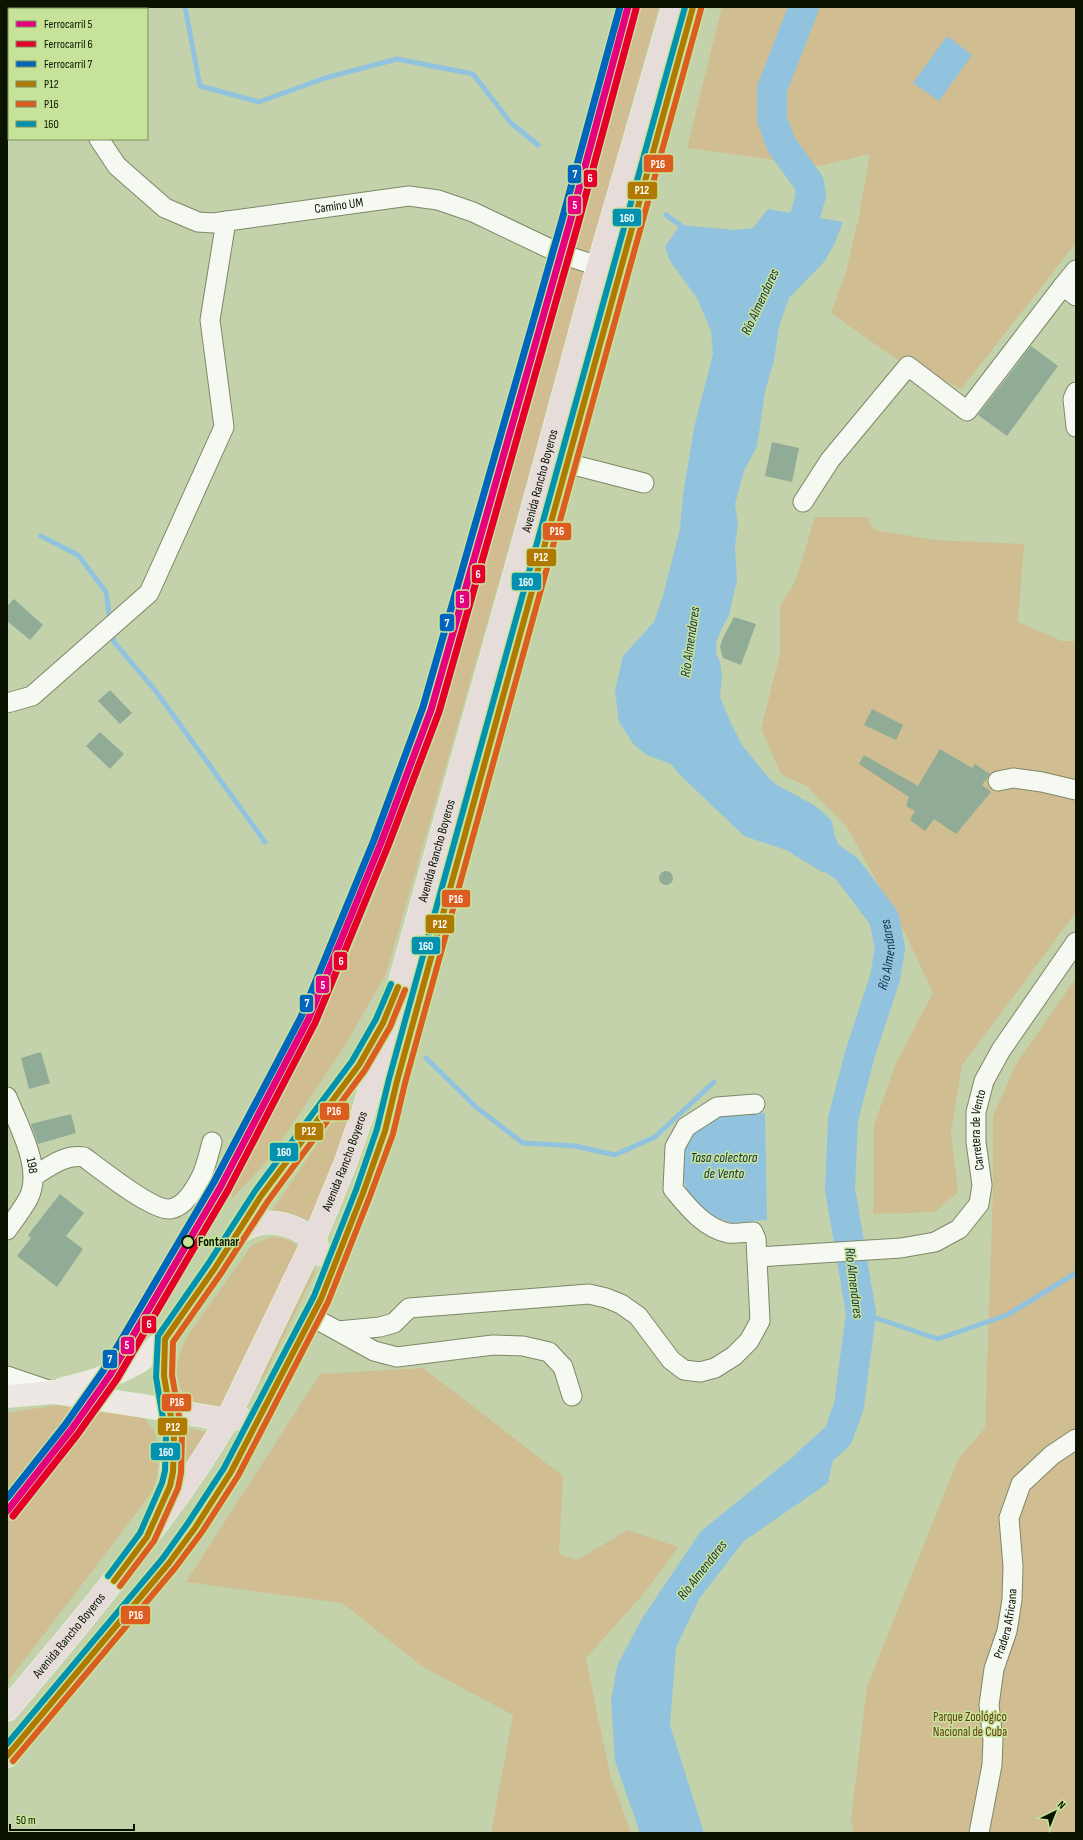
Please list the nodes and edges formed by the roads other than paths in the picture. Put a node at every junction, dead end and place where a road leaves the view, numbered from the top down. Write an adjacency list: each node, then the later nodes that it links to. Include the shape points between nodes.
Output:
1 (673, 7): 5 (highway, Avenida Rancho Boyeros)
2 (693, 7): 10 (highway, Avenida Rancho Boyeros)
3 (101, 140): 4 (street, Camino UM, via 117,166 165,208 198,222)
4 (226, 221): 5 (street, Camino UM, via 408,196 438,200 473,212 561,254); 13 (street, via 210,320 224,427 149,593 32,696)
5 (598, 266): 17 (highway, Avenida Rancho Boyeros, via 520,555)
6 (1076, 270): 7 (street)
7 (1070, 291): 12 (street, via 967,411 908,366 830,460)
8 (1076, 392): 9 (street, via 1073,398)
9 (1076, 427)
10 (566, 463): 11 (street); 26 (highway, Avenida Rancho Boyeros, via 385,1131 363,1193)
11 (644, 482)
12 (803, 502)
13 (7, 703)
14 (998, 781): 15 (street, via 1013,778)
15 (1076, 790)
16 (1076, 942): 25 (street, Carretera de Vento, via 1001,1050 984,1081 976,1112 976,1142 982,1185 979,1204 959,1229 935,1242 901,1248)
17 (399, 984): 23 (highway, via 383,1023 359,1065 261,1196); 24 (highway, Avenida Rancho Boyeros, via 363,1113)
18 (7, 1097): 21 (street, 198, via 28,1149)
19 (755, 1104): 25 (street, via 717,1107 686,1126 675,1147 673,1189 693,1212 711,1227 728,1233 753,1232 756,1238)
20 (212, 1142): 21 (street, via 201,1177 184,1201 177,1207 168,1209 151,1204 84,1158 75,1156 63,1159)
21 (34, 1176): 22 (street, 198, via 29,1198)
22 (7, 1230)
23 (237, 1234): 24 (highway, via 259,1224 280,1223 298,1230); 28 (highway)
24 (313, 1242): 26 (highway, via 319,1250 323,1273); 35 (highway, Avenida Rancho Boyeros)
25 (757, 1257): 27 (street, via 760,1321 749,1341 734,1356 715,1368 700,1372 684,1370 671,1360 638,1316 621,1304 590,1294 409,1308 394,1323)
26 (316, 1308): 27 (street); 33 (highway, Avenida Rancho Boyeros)
27 (338, 1331): 32 (street, via 374,1352 398,1357 493,1345 523,1346 549,1352 563,1367)
28 (165, 1340): 30 (main road, via 137,1363 124,1369 84,1384); 34 (highway, via 164,1376)
29 (7, 1376): 30 (street)
30 (52, 1392): 31 (main road); 34 (main road)
31 (7, 1396)
32 (572, 1396)
33 (265, 1407): 35 (highway, via 249,1416); 39 (highway, Avenida Rancho Boyeros, via 231,1472 195,1528 127,1615)
34 (169, 1410): 35 (highway); 37 (highway, via 174,1435 173,1472 167,1493)
35 (226, 1420): 37 (highway, Avenida Rancho Boyeros, via 199,1466)
36 (1076, 1440): 40 (street, Pradera Africana, via 1052,1455 1021,1484 1009,1518 1013,1566 1012,1600 1007,1631 994,1669 990,1698 992,1765)
37 (147, 1537): 38 (highway, Avenida Rancho Boyeros)
38 (7, 1710)
39 (7, 1756)
40 (979, 1833)

